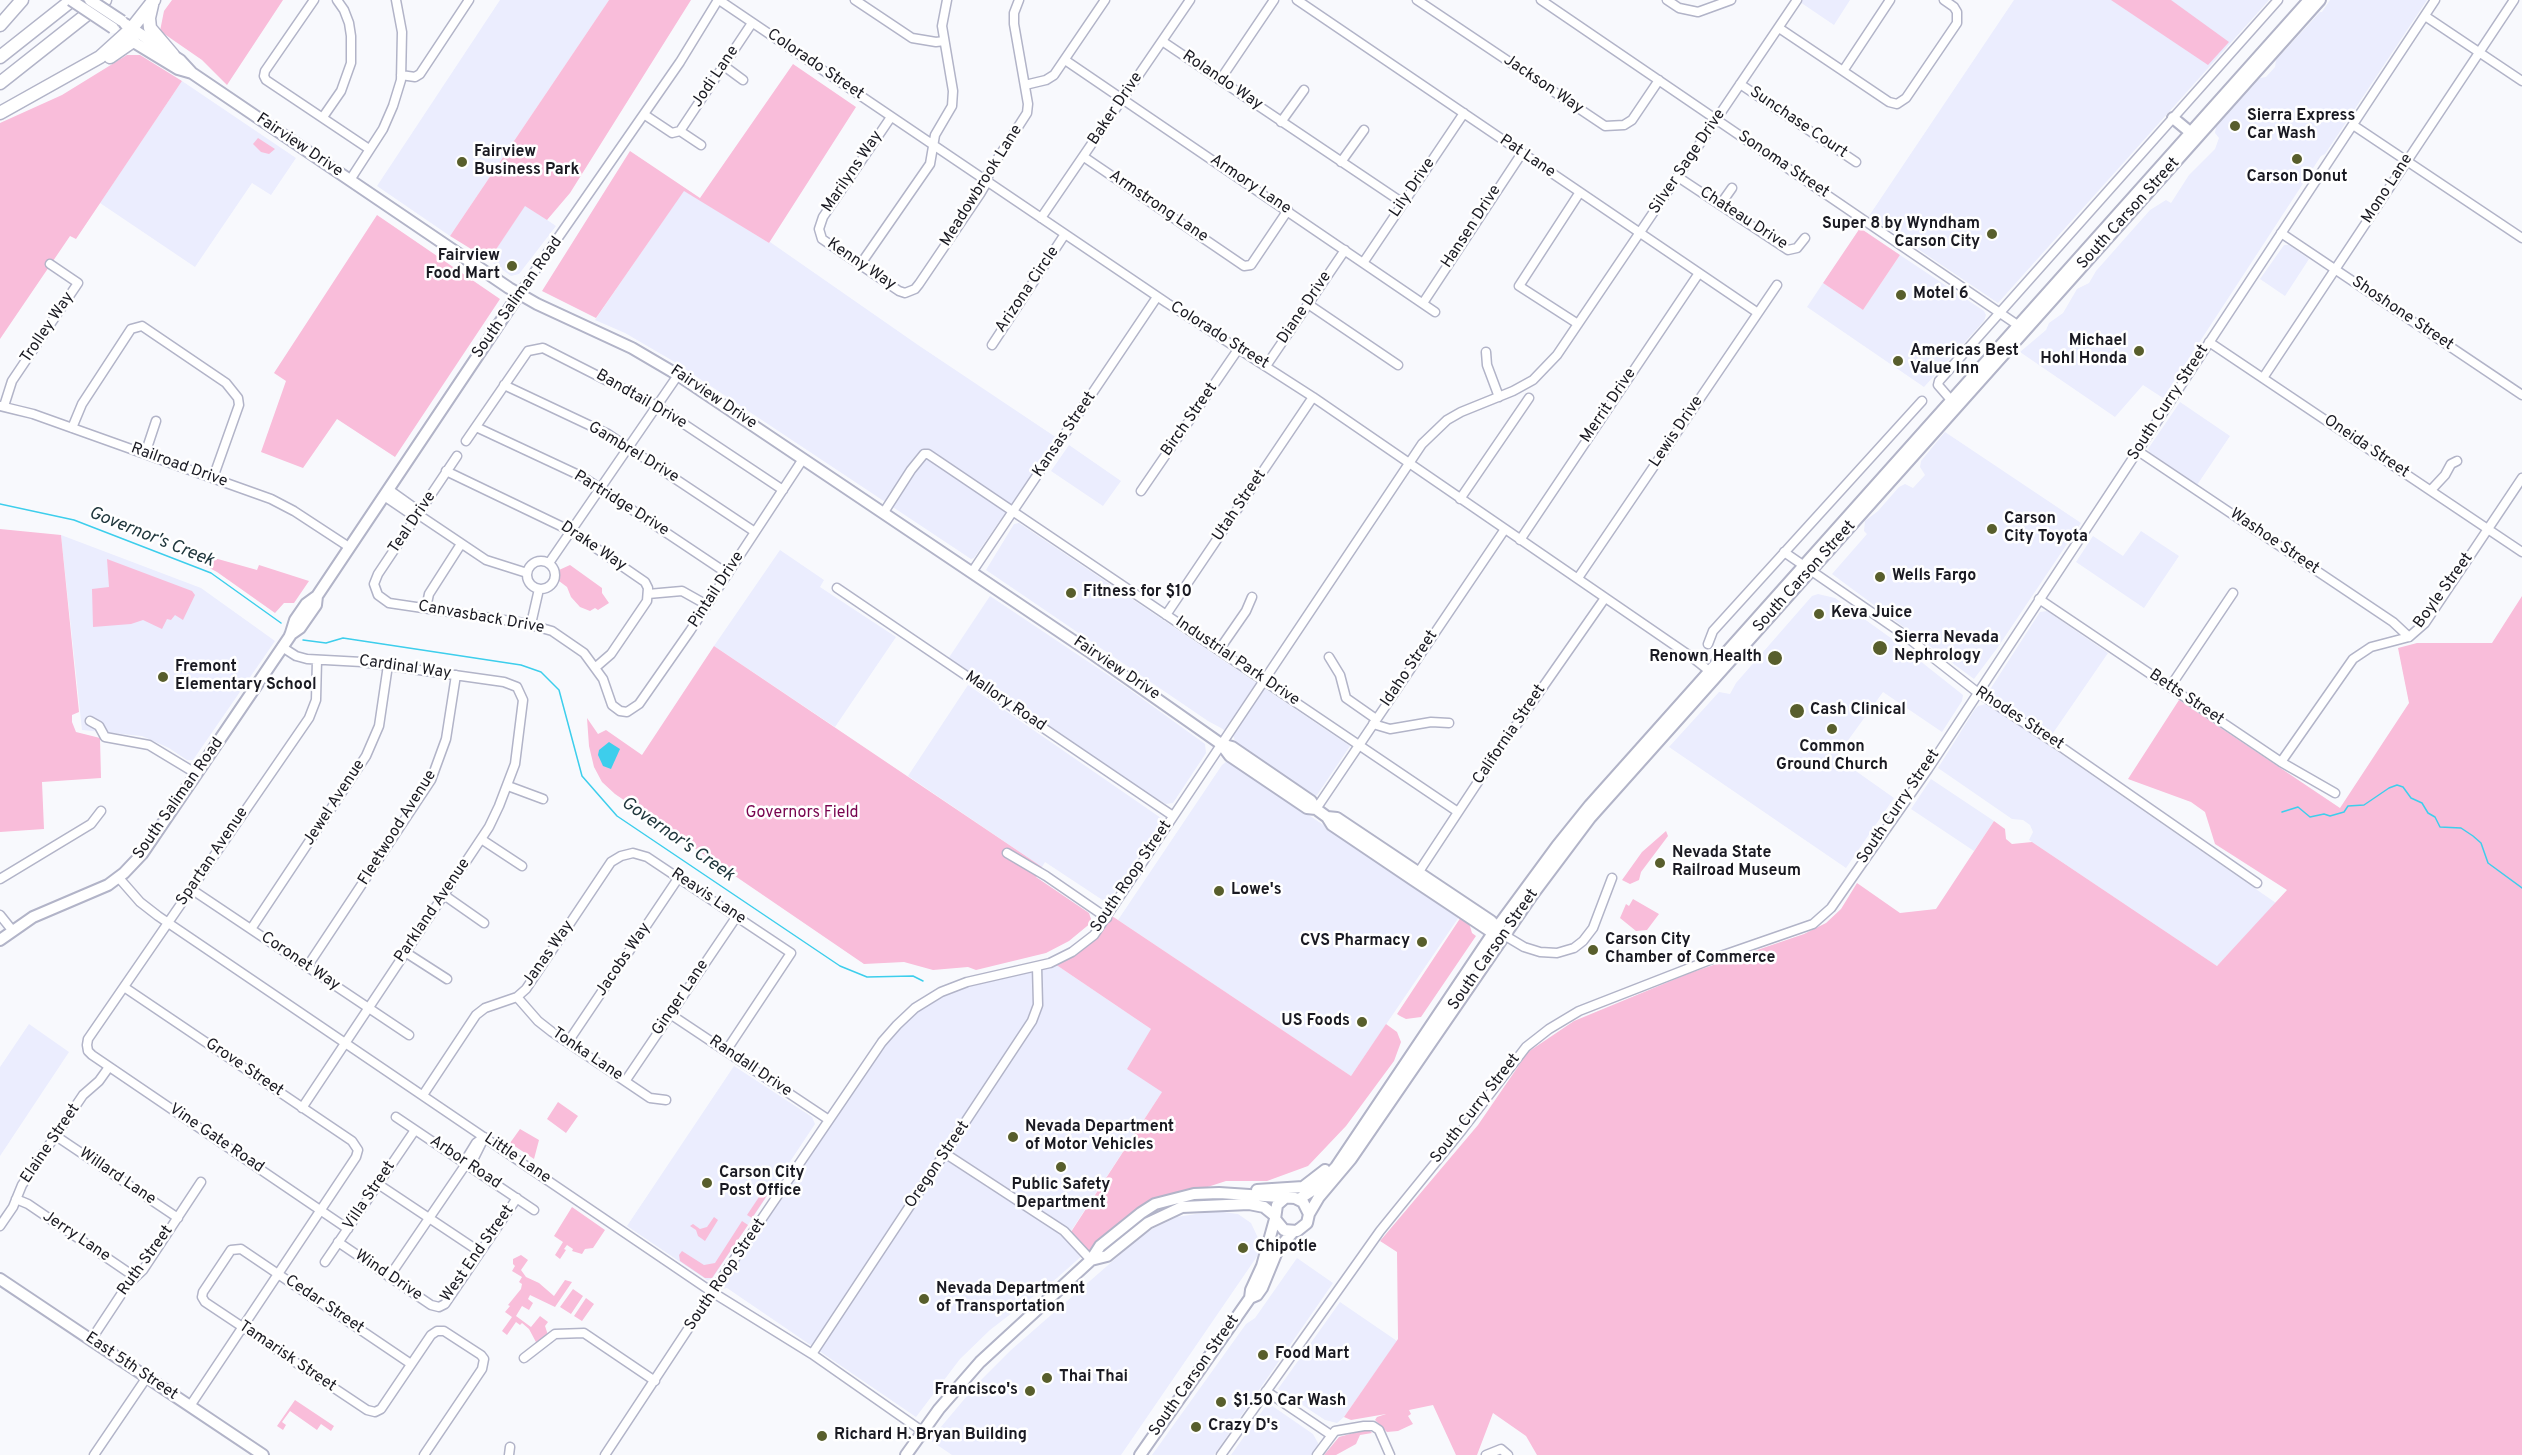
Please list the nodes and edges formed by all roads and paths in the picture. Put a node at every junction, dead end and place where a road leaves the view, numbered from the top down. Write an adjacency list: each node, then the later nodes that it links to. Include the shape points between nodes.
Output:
1 (22, 0): 32 (highway)
2 (90, 0): 34 (main road, Fairview Drive, bridge)
3 (105, 0): 49 (highway)
4 (154, 0): 34 (highway); 38 (highway, via 149,13 150,28)
5 (314, 0): 57 (street, via 264,76)
6 (336, 0): 57 (street, via 349,23 351,63 341,91)
7 (396, 0): 44 (street, via 402,32)
8 (468, 0): 44 (street, via 420,74)
9 (719, 0): 31 (street, Colorado Street); 56 (street, South Saliman Road)
10 (855, 0): 29 (street)
11 (947, 0): 35 (street, via 942,26)
12 (1019, 0): 51 (street, Meadowbrook Lane, via 1014,24)
13 (1105, 0): 40 (street)
14 (1190, 0): 36 (street, Baker Drive)
15 (1274, 0): 46 (street)
16 (1297, 0): 55 (street, Pat Lane)
17 (1417, 0): 47 (street, Jackson Way, via 1605,126 1624,126 1632,120)
18 (1541, 0): 47 (street, Sonoma Street)
19 (1731, 0): 26 (street, via 1698,12)
20 (1890, 0): 42 (street)
21 (1944, 0): 42 (street, via 1957,12 1956,23 1902,102 1889,102)
22 (2278, 0): 59 (street)
23 (2316, 0): 65 (main road, South Carson Street)
24 (2436, 0): 30 (street, South Curry Street)
25 (2514, 0): 37 (street, Mono Lane)
26 (1669, 1)
27 (1795, 1): 33 (street, Silver Sage Drive)
28 (69, 2): 34 (main road, Fairview Drive, bridge); 39 (highway)
29 (866, 3): 35 (street, via 912,38)
30 (2425, 16): 37 (street); 62 (street, South Curry Street)
31 (752, 23): 41 (street, Jodi Lane); 58 (street, Colorado Street)
32 (0, 25)
33 (1779, 28): 42 (street); 50 (street, Silver Sage Drive)
34 (125, 31): 38 (main road, Fairview Drive); 43 (main road, Fairview Drive, via 178,69); 54 (highway, via 100,57)
35 (944, 41): 67 (street, via 954,99 934,135)
36 (1162, 41): 46 (street, Rolando Way); 53 (street, Baker Drive)
37 (2479, 52): 48 (street); 71 (street, Mono Lane)
38 (172, 55): 43 (main road, Fairview Drive)
39 (0, 57)
40 (1065, 60): 51 (street, via 1050,78); 53 (street, Armory Lane)
41 (723, 66): 45 (street); 63 (street, Jodi Lane)
42 (1843, 71)
43 (192, 74): 75 (main road, Fairview Drive)
44 (401, 75): 68 (street, via 393,106)
45 (743, 80)
46 (1220, 80): 61 (street, Rolando Way)
47 (1659, 80): 60 (street, Sonoma Street)
48 (2522, 81)
49 (0, 82)
50 (1740, 84): 60 (street, Silver Sage Drive); 73 (street, Sunchase Court)
51 (1025, 85): 76 (street, Meadowbrook Lane, via 1027,113 989,172)
52 (1304, 90): 61 (street)
53 (1123, 98): 70 (street, Baker Drive); 81 (street, Armory Lane)
54 (0, 113)
55 (1464, 113): 69 (street, Pat Lane); 79 (street, Lily Drive)
56 (645, 115): 63 (street, via 672,133); 97 (street, South Saliman Road)
57 (323, 117): 68 (street)
58 (891, 117): 67 (street, Colorado Street); 83 (street, Marilyns Way, via 823,217)
59 (2173, 117): 65 (main road); 102 (street)
60 (1717, 119): 74 (street, Silver Sage Drive); 102 (street, Sonoma Street)
61 (1281, 122): 72 (street, Rolando Way)
62 (2353, 125): 71 (street); 85 (street, South Curry Street)
63 (680, 130): 66 (street)
64 (1364, 130): 72 (street)
65 (2194, 135): 105 (main road, South Carson Street)
66 (701, 145)
67 (934, 146): 76 (street, Colorado Street); 92 (street, via 930,164)
68 (369, 149): 75 (street)
69 (1522, 153): 78 (street, Pat Lane); 99 (street, Hansen Drive)
70 (1084, 157): 81 (street, Armstrong Lane, via 1244,266 1251,265); 82 (street, Baker Drive)
71 (2407, 160): 88 (street); 93 (street, Mono Lane)
72 (1341, 162): 79 (street, Rolando Way)
73 (1856, 162)
74 (1678, 177): 80 (street, Chateau Drive); 84 (street, Silver Sage Drive)
75 (350, 180): 97 (main road, Fairview Drive)
76 (987, 182): 82 (street, Colorado Street); 96 (street, Meadowbrook Lane)
77 (1732, 188): 80 (street)
78 (1580, 192): 84 (street, Pat Lane); 104 (street, via 1519,286)
79 (1403, 203): 90 (street, Lily Drive)
80 (1720, 205): 87 (street, Chateau Drive, via 1788,250 1797,248)
81 (1288, 210): 89 (street, Armory Lane)
82 (1041, 218): 86 (street, Colorado Street)
83 (819, 229): 92 (street, Kenny Way, via 822,239)
84 (1640, 233): 94 (street, Pat Lane); 104 (street, Silver Sage Drive)
85 (2281, 233): 93 (street, Shoshone Street); 106 (street, South Curry Street)
86 (1065, 234): 98 (street, Colorado Street); 107 (street, Arizona Circle)
87 (1805, 238)
88 (2522, 238)
89 (1345, 250): 90 (street, Armory Lane); 100 (street, Diane Drive)
90 (1363, 263): 99 (street, Armory Lane)
91 (50, 264): 122 (street, Trolley Way, via 78,283 12,381)
92 (860, 265): 96 (street, Kenny Way, via 899,291)
93 (2335, 270): 114 (street, Mono Lane); 116 (street, Shoshone Street)
94 (1699, 273): 103 (street, Pat Lane); 151 (street, Merrit Drive)
95 (1777, 285): 103 (street, Lewis Drive)
96 (910, 292)
97 (519, 294): 113 (main road, Fairview Drive, via 632,348); 142 (main road, South Saliman Road)
98 (1157, 297): 108 (street, Colorado Street); 145 (street, Kansas Street)
99 (1423, 303): 101 (street, Armory Lane)
100 (1308, 304): 110 (street); 111 (street, Diane Drive)
101 (1435, 312)
102 (2000, 312): 105 (street, Sonoma Street); 121 (street, via 1939,381)
103 (1758, 313): 161 (street, Lewis Drive)
104 (1578, 324): 112 (street, Silver Sage Drive)
105 (2022, 328): 121 (main road, South Carson Street)
106 (2209, 342): 114 (street, Oneida Street); 129 (street, South Curry Street)
107 (992, 345)
108 (1239, 348): 111 (street, Colorado Street); 141 (street, Birch Street)
109 (1486, 352): 118 (street)
110 (1398, 365)
111 (1266, 366): 117 (street, Colorado Street)
112 (1545, 369): 118 (street, South Roop Street, via 1533,380)
113 (678, 375): 123 (street); 132 (main road, Fairview Drive)
114 (2263, 378): 140 (street, Oneida Street)
115 (504, 385): 123 (street, Bandtail Drive, via 528,351 543,348); 125 (street); 128 (street, Gambrel Drive)
116 (2522, 395)
117 (1313, 397): 134 (street, Colorado Street); 172 (street, Utah Street)
118 (1499, 397): 134 (street, South Roop Street, via 1447,420 1422,444)
119 (1529, 398): 143 (street)
120 (1922, 401): 154 (street)
121 (1953, 404): 157 (main road, South Carson Street)
122 (2, 406): 126 (street, Railroad Drive)
123 (657, 406): 128 (street); 139 (street, Bandtail Drive)
124 (156, 422): 130 (street)
125 (476, 427): 127 (street); 138 (street, Partridge Drive)
126 (72, 428): 130 (street, Railroad Drive); 136 (street, via 82,404 131,329 140,326 226,383 238,398)
127 (466, 441)
128 (628, 447): 138 (street); 150 (street, Gambrel Drive)
129 (2138, 451): 169 (street, South Curry Street); 174 (street, Washoe Street, via 2393,622)
130 (145, 454): 136 (street, Railroad Drive)
131 (457, 456): 135 (street, Teal Drive)
132 (803, 459): 139 (street, Pintail Drive); 144 (main road, Fairview Drive)
133 (2457, 461): 140 (street)
134 (1409, 464): 143 (street, Colorado Street); 184 (street, South Roop Street)
135 (446, 471): 146 (street, Teal Drive); 149 (street, Drake Way)
136 (213, 478): 153 (street, Railroad Drive, via 271,499)
137 (2522, 478): 148 (street, Boyle Street)
138 (600, 488): 149 (street); 160 (street, Partridge Drive)
139 (783, 490): 150 (street, Pintail Drive)
140 (2431, 490): 148 (street, Oneida Street)
141 (1141, 491)
142 (386, 492): 146 (street, via 416,509); 153 (main road, South Saliman Road)
143 (1460, 499): 147 (street, Colorado Street)
144 (884, 512): 145 (street, Industrial Park Drive, via 925,454); 158 (main road, Fairview Drive)
145 (1014, 512): 158 (street, Kansas Street); 172 (street, Industrial Park Drive)
146 (418, 515): 152 (street); 164 (street, Teal Drive, via 378,574)
147 (1505, 529): 151 (street, Colorado Street); 190 (street, Idaho Street)
148 (2488, 529): 155 (street, Oneida Street); 174 (street, Boyle Street, via 2425,623)
149 (571, 531): 156 (street); 166 (street, Drake Way, via 645,582)
150 (755, 532): 160 (street, Pintail Drive)
151 (1520, 540): 161 (street, Colorado Street)
152 (461, 544): 159 (street, via 486,560); 171 (street, via 429,594)
153 (349, 547): 176 (main road, South Saliman Road, via 317,596 295,620)
154 (1784, 552): 157 (street, Rhodes Street); 175 (street, via 1713,631)
155 (2522, 552)
156 (549, 563): 159 (street, via 536,562); 163 (street, via 555,571 554,580)
157 (1807, 569): 182 (main road, South Carson Street); 186 (street, Rhodes Street, via 1903,634)
158 (972, 572): 192 (main road, Fairview Drive)
159 (527, 573): 163 (street, via 531,585)
160 (728, 574): 170 (street, Pintail Drive)
161 (1578, 579): 168 (street, Colorado Street)
162 (837, 588): 202 (street, Mallory Road)
163 (539, 589): 173 (street)
164 (376, 591): 171 (street, Canvasback Drive, via 389,603)
165 (2233, 593): 185 (street)
166 (648, 594): 170 (street, via 682,591); 181 (street, via 611,654)
167 (1252, 597): 177 (street)
168 (1605, 598): 182 (street, Colorado Street); 201 (street, California Street)
169 (2039, 599): 185 (street, Betts Street); 186 (street, South Curry Street)
170 (707, 606): 188 (street, Pintail Drive, via 639,704)
171 (426, 608): 173 (street, Canvasback Drive)
172 (1166, 615): 177 (street, Industrial Park Drive)
173 (531, 624): 181 (street, Canvasback Drive, via 571,642)
174 (2409, 637): 194 (street, Boyle Street, via 2371,648 2353,659)
175 (1708, 644)
176 (282, 647): 179 (street, Cardinal Way, via 298,657); 195 (main road, South Saliman Road)
177 (1219, 651): 184 (street, Industrial Park Drive)
178 (1329, 657): 190 (street, via 1340,675 1346,698)
179 (317, 660): 180 (street, Cardinal Way); 214 (street, Spartan Avenue, via 316,700 309,718)
180 (388, 665): 183 (street, Cardinal Way); 221 (street, Jewel Avenue, via 379,726 366,756)
181 (596, 667): 188 (street, Canvasback Drive, via 612,705)
182 (1713, 674): 223 (main road, South Carson Street, via 1578,820)
183 (456, 675): 187 (street, Cardinal Way, via 513,685); 227 (street, Fleetwood Avenue, via 446,739 431,780)
184 (1263, 680): 192 (street, South Roop Street); 193 (street, Industrial Park Drive)
185 (2170, 687): 194 (street, Betts Street)
186 (1977, 693): 213 (street, Rhodes Street); 289 (street, South Curry Street, via 1928,769 1821,918 1580,1011 1521,1051 1380,1231)
187 (523, 698): 196 (street, Parkland Avenue, via 519,747)
188 (623, 711)
189 (90, 721): 195 (street, via 99,726 105,737 149,745)
190 (1375, 721): 191 (street, via 1390,729); 193 (street, Idaho Street)
191 (1449, 723)
192 (1221, 744): 199 (main road, Fairview Drive, via 1232,747 1311,801); 202 (street, South Roop Street)
193 (1359, 745): 199 (street, Idaho Street); 201 (street, Industrial Park Drive)
194 (2281, 762): 197 (street, Betts Street)
195 (197, 774): 210 (main road, South Saliman Road, via 146,850)
196 (508, 786): 198 (street); 204 (street, Parkland Avenue)
197 (2335, 792)
198 (543, 799)
199 (1316, 809): 203 (main road, Fairview Drive)
200 (101, 811): 212 (street, via 91,824)
201 (1458, 812): 208 (street, California Street)
202 (1173, 816): 218 (street, South Roop Street)
203 (1327, 817): 208 (main road, Fairview Drive, via 1337,818); 223 (main road, Fairview Drive, via 1341,831)
204 (481, 839): 207 (street); 215 (street, Parkland Avenue)
205 (1007, 853): 218 (street)
206 (621, 856): 209 (street, Reavis Lane, via 633,853 647,857); 230 (street, Janas Way, via 611,862)
207 (522, 866)
208 (1418, 873): 223 (main road, Fairview Drive)
209 (680, 877): 217 (street, Reavis Lane); 234 (street, Jacobs Way)
210 (119, 878): 219 (street, Little Lane, via 140,902); 222 (main road, South Saliman Road)
211 (1612, 878): 223 (street, via 1593,928 1574,948 1540,952)
212 (0, 879)
213 (2257, 883)
214 (191, 889): 219 (street, Spartan Avenue); 221 (street, Coronet Way)
215 (444, 895): 220 (street); 225 (street, Parkland Avenue)
216 (0, 915): 222 (street)
217 (737, 916): 232 (street, Ginger Lane); 238 (street, Reavis Lane, via 791,953)
218 (1107, 918): 226 (street, South Roop Street, via 1094,935 1072,952)
219 (168, 922): 229 (street, Spartan Avenue); 236 (street, Little Lane)
220 (484, 923)
221 (251, 929): 227 (street, Coronet Way)
222 (12, 930): 224 (main road, South Saliman Road)
223 (1499, 931): 235 (main road, South Carson Street)
224 (0, 940)
225 (405, 952): 228 (street); 231 (street, Parkland Avenue)
226 (1037, 966): 245 (street, South Roop Street, via 967,982 915,1008 882,1042); 250 (street, Oregon Street, via 1038,1005 1032,1022)
227 (307, 967): 231 (street, Coronet Way)
228 (447, 979)
229 (124, 987): 237 (street, Spartan Avenue, via 88,1039); 243 (street, Grove Street)
230 (517, 997): 234 (street, Tonka Lane, via 538,1022); 241 (street, Janas Way, via 491,1005 476,1015)
231 (368, 1008): 233 (street, Coronet Way); 236 (street, Parkland Avenue)
232 (670, 1014): 238 (street, Randall Drive); 240 (street, Ginger Lane)
233 (409, 1035)
234 (568, 1042): 240 (street, Tonka Lane)
235 (1425, 1042): 246 (main road, South Carson Street); 261 (main road, South Carson Street, via 1351,1159)
236 (345, 1043): 241 (street, Little Lane); 243 (street, Parkland Avenue)
237 (87, 1047): 239 (street, Vine Gate Road, via 90,1054)
238 (726, 1051): 245 (street, Randall Drive)
239 (109, 1067): 248 (street, Elaine Street, via 83,1095); 259 (street, Vine Gate Road)
240 (626, 1080): 242 (street, Tonka Lane, via 650,1098)
241 (423, 1095): 249 (street, Little Lane)
242 (666, 1100)
243 (302, 1107): 259 (street, Grove Street, via 352,1141 358,1153)
244 (396, 1117): 247 (street, Arbor Road)
245 (829, 1120): 278 (street, South Roop Street)
246 (1368, 1120): 254 (main road, via 1321,1174 1303,1187); 258 (main road, South Carson Street, via 1327,1177)
247 (415, 1130): 251 (street, Arbor Road); 253 (street, Villa Street)
248 (56, 1136): 257 (street, Elaine Street); 263 (street, Willard Lane)
249 (484, 1137): 251 (street); 278 (street, Little Lane)
250 (946, 1154): 271 (street, via 1064,1231); 284 (street, Oregon Street)
251 (466, 1164): 255 (street, Arbor Road); 264 (street)
252 (201, 1182): 263 (street, Ruth Street)
253 (378, 1184): 264 (street); 266 (street, Villa Street)
254 (1209, 1193): 256 (main road); 271 (main road, via 1155,1204 1100,1246)
255 (517, 1198): 260 (street, Arbor Road); 270 (street, West End Street)
256 (1286, 1198): 258 (main road); 262 (main road, via 1277,1205)
257 (16, 1199): 265 (street, Elaine Street); 274 (street, Jerry Lane)
258 (1299, 1199): 261 (main road)
259 (321, 1210): 266 (street, Vine Gate Road); 273 (street)
260 (534, 1210)
261 (1309, 1214): 267 (main road, via 1305,1226)
262 (1274, 1217): 267 (main road, via 1280,1227); 269 (main road, South Carson Street); 271 (main road, via 1264,1207 1249,1204 1182,1208 1148,1223 1107,1256)
263 (177, 1218): 274 (street, Ruth Street)
264 (429, 1218): 270 (street); 275 (street)
265 (0, 1226)
266 (348, 1229): 268 (street, Villa Street)
267 (1293, 1232): 277 (main road, via 1281,1244)
268 (338, 1242): 272 (street, Villa Street); 275 (street, Wind Drive)
269 (1266, 1251): 277 (main road, via 1260,1282); 280 (main road, South Carson Street)
270 (480, 1252): 281 (street, West End Street, via 445,1304)
271 (1091, 1260): 291 (main road, via 980,1362)
272 (325, 1262)
273 (278, 1274): 279 (street, Cedar Street, via 236,1248); 282 (street); 286 (street, Cedar Street)
274 (135, 1277): 283 (street, Ruth Street)
275 (389, 1277): 281 (street, Wind Drive)
276 (0, 1279): 283 (main road, East 5th Street)
277 (1263, 1288): 280 (main road, South Carson Street)
278 (712, 1292): 284 (street, Little Lane); 288 (street, South Roop Street)
279 (202, 1297): 282 (street, Tamarisk Street)
280 (1250, 1298): 298 (main road, South Carson Street)
281 (438, 1307)
282 (243, 1327): 286 (street, Tamarisk Street, via 375,1412); 290 (street)
283 (91, 1340): 287 (main road, East 5th Street)
284 (812, 1354): 291 (street, Little Lane)
285 (524, 1358): 288 (street, via 555,1334 584,1333)
286 (411, 1364): 295 (street, via 437,1331 444,1331 481,1355 484,1364)
287 (147, 1377): 290 (main road, East 5th Street); 293 (street)
288 (655, 1381): 296 (street, South Roop Street)
289 (1266, 1391): 292 (street); 299 (street, South Curry Street)
290 (190, 1406): 294 (main road, East 5th Street)
291 (922, 1431): 297 (main road)
292 (1331, 1436): 300 (street); 301 (street, via 1335,1431 1373,1426 1379,1430)
293 (94, 1455)
294 (263, 1455)
295 (424, 1455)
296 (605, 1455)
297 (906, 1455)
298 (1140, 1455)
299 (1221, 1455)
300 (1317, 1455)
301 (1390, 1455)
302 (1486, 1455): 303 (street, via 1501,1449)
303 (1508, 1455)

